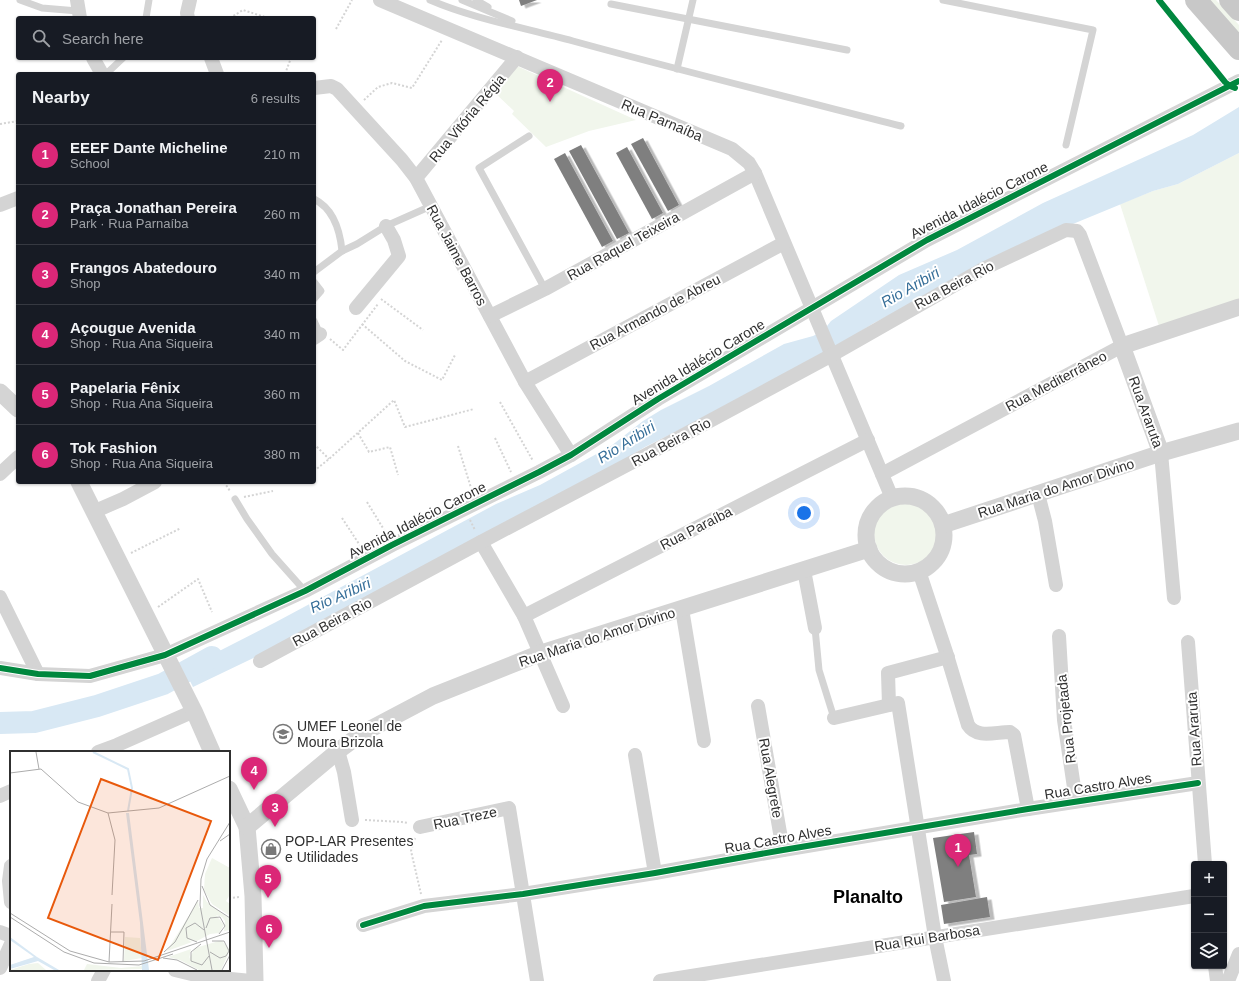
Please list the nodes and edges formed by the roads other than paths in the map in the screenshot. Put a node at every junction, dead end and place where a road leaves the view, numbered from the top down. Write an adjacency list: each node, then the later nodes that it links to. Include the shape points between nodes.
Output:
1 (20, 0): 14 (lane, via 42,8)
2 (149, 0): 16 (lane)
3 (190, 0): 17 (street)
4 (380, 0): 22 (street, Rua Parnaíba)
5 (430, 0): 19 (lane, via 453,10)
6 (462, 0): 19 (lane)
7 (476, 0): 19 (lane)
8 (693, 0): 18 (lane)
9 (943, 0): 34 (lane, via 1093,30)
10 (1183, 0): 20 (main road)
11 (1196, 0): 20 (main road)
12 (1231, 0): 15 (main road)
13 (611, 4): 18 (lane)
14 (78, 10)
15 (1239, 10)
16 (146, 16)
17 (188, 16)
18 (689, 19): 21 (lane); 26 (lane)
19 (535, 30): 26 (lane)
20 (1233, 42)
21 (847, 50)
22 (517, 57): 35 (street, Rua Parnaíba, via 732,149 749,163); 36 (street, Rua Vitória Régia)
23 (94, 60): 27 (street)
24 (121, 60): 28 (lane)
25 (212, 60): 29 (street)
26 (677, 69): 32 (lane)
27 (101, 72)
28 (108, 72)
29 (216, 72)
30 (1239, 81): 49 (street, Avenida Idalécio Carone, via 927,240)
31 (316, 88): 36 (street, Rua Jaime Barros, via 334,87)
32 (901, 126)
33 (529, 136): 47 (lane, via 479,168)
34 (1066, 145)
35 (755, 173): 43 (street, Rua Parnaíba); 47 (street, Rua Raquel Teixeira)
36 (416, 178): 40 (street, Rua Jaime Barros)
37 (16, 199): 39 (street)
38 (316, 200): 44 (lane, via 325,206 332,216 339,232)
39 (0, 205)
40 (431, 206): 41 (lane); 52 (street, Rua Jaime Barros)
41 (386, 226): 44 (lane, via 358,244); 51 (street, via 399,256)
42 (1080, 235): 53 (street, Rua Araruta); 54 (street, Rua Beira Rio, via 1077,231 1066,230 983,269)
43 (784, 242): 49 (street, Rua Parnaíba); 55 (street, Rua Armando de Abreu)
44 (342, 250): 45 (lane)
45 (316, 270)
46 (316, 285): 48 (lane, via 320,292)
47 (545, 288): 52 (street, Rua Raquel Teixeira)
48 (316, 297)
49 (812, 307): 54 (street, Rua Parnaíba); 61 (street, Avenida Idalécio Carone, via 658,399)
50 (1239, 307): 53 (street, Rua Mediterrâneo)
51 (356, 308)
52 (490, 316): 55 (street, Rua Jaime Barros)
53 (1122, 346): 60 (street, Rua Araruta); 64 (street, Rua Mediterrâneo)
54 (831, 353): 59 (street); 72 (street, Rua Beira Rio, via 680,437)
55 (525, 382): 61 (street, Rua Jaime Barros)
56 (0, 392): 57 (street)
57 (16, 407)
58 (1239, 432): 60 (street, Rua Maria do Amor Divino)
59 (868, 440): 64 (street); 81 (street, Rua Paraíba)
60 (1161, 453): 67 (street, Rua Maria do Amor Divino); 79 (street, Rua Araruta)
61 (571, 455): 77 (street, Avenida Idalécio Carone, via 472,509 392,545)
62 (16, 459): 63 (street)
63 (0, 474)
64 (882, 474): 68 (street)
65 (80, 484): 70 (street)
66 (151, 484): 70 (street)
67 (1038, 494): 71 (street, Rua Maria do Amor Divino); 76 (street)
68 (892, 498): 71 (street, via 906,495 920,498 937,512); 73 (street, via 878,506 870,518 866,534)
69 (235, 499): 77 (lane, via 272,554)
70 (93, 512): 88 (street)
71 (943, 525): 75 (street, via 944,539 940,553 932,564)
72 (479, 537): 81 (street); 87 (street, Rua Beira Rio)
73 (869, 549): 74 (street, Rua Maria do Amor Divino); 75 (street, via 877,562 890,570 904,574)
74 (804, 570): 80 (street, Rua Maria do Amor Divino); 82 (street)
75 (919, 571): 86 (street)
76 (1056, 584)
77 (305, 591): 88 (street, Avenida Idalécio Carone)
78 (0, 597): 90 (street)
79 (1174, 598)
80 (682, 609): 85 (street, Rua Maria do Amor Divino); 96 (street)
81 (524, 616): 85 (street)
82 (815, 628): 95 (lane, via 819,670)
83 (1059, 636): 105 (street, Rua Projetada, via 1064,720)
84 (1188, 642): 101 (street, Rua Araruta)
85 (541, 653): 92 (street); 99 (street, Rua Maria do Amor Divino, via 433,696 361,734)
86 (948, 657): 91 (street, via 888,673); 106 (street, via 966,721 973,731 981,734 1010,732 1014,735)
87 (260, 661)
88 (169, 662): 90 (street, Avenida Idalécio Carone, via 90,676); 94 (street)
89 (0, 668): 90 (street, Avenida Idalécio Carone)
90 (38, 674)
91 (889, 705): 95 (street); 110 (street, via 898,703)
92 (563, 706)
93 (758, 706): 111 (street, Rua Alegrete)
94 (194, 711): 97 (street); 98 (street)
95 (834, 718)
96 (704, 741)
97 (101, 751)
98 (212, 751)
99 (338, 751): 107 (street); 108 (street, Rua Maria do Amor Divino)
100 (635, 755): 114 (street)
101 (1198, 783): 105 (street, Rua Castro Alves); 112 (street, Rua Araruta)
102 (10, 791): 104 (street)
103 (230, 791): 108 (street)
104 (0, 796)
105 (1076, 801): 106 (street, Rua Castro Alves)
106 (1028, 809): 110 (street, Rua Castro Alves)
107 (352, 820)
108 (247, 827): 131 (street, via 253,896)
109 (420, 827): 116 (street, Rua Treze, via 509,808)
110 (917, 828): 111 (street, Rua Castro Alves); 121 (street)
111 (783, 850): 114 (street, Rua Castro Alves)
112 (1205, 861)
113 (10, 873): 115 (street)
114 (655, 873): 116 (street, Rua Castro Alves)
115 (10, 891)
116 (523, 894): 118 (street, Rua Castro Alves, via 424,906); 132 (street)
117 (1191, 896): 121 (street, Rua Rui Barbosa)
118 (363, 925)
119 (0, 932): 120 (street)
120 (10, 936)
121 (935, 937): 133 (street, Rua Rui Barbosa); 134 (street)
122 (10, 946): 124 (street)
123 (1239, 954): 136 (street)
124 (0, 968)
125 (1215, 969): 135 (street)
126 (103, 971): 129 (street)
127 (178, 971): 128 (street)
128 (198, 978): 130 (street)
129 (98, 981)
130 (251, 981)
131 (255, 981)
132 (537, 981)
133 (660, 981)
134 (944, 981)
135 (1217, 981)
136 (1228, 981)

